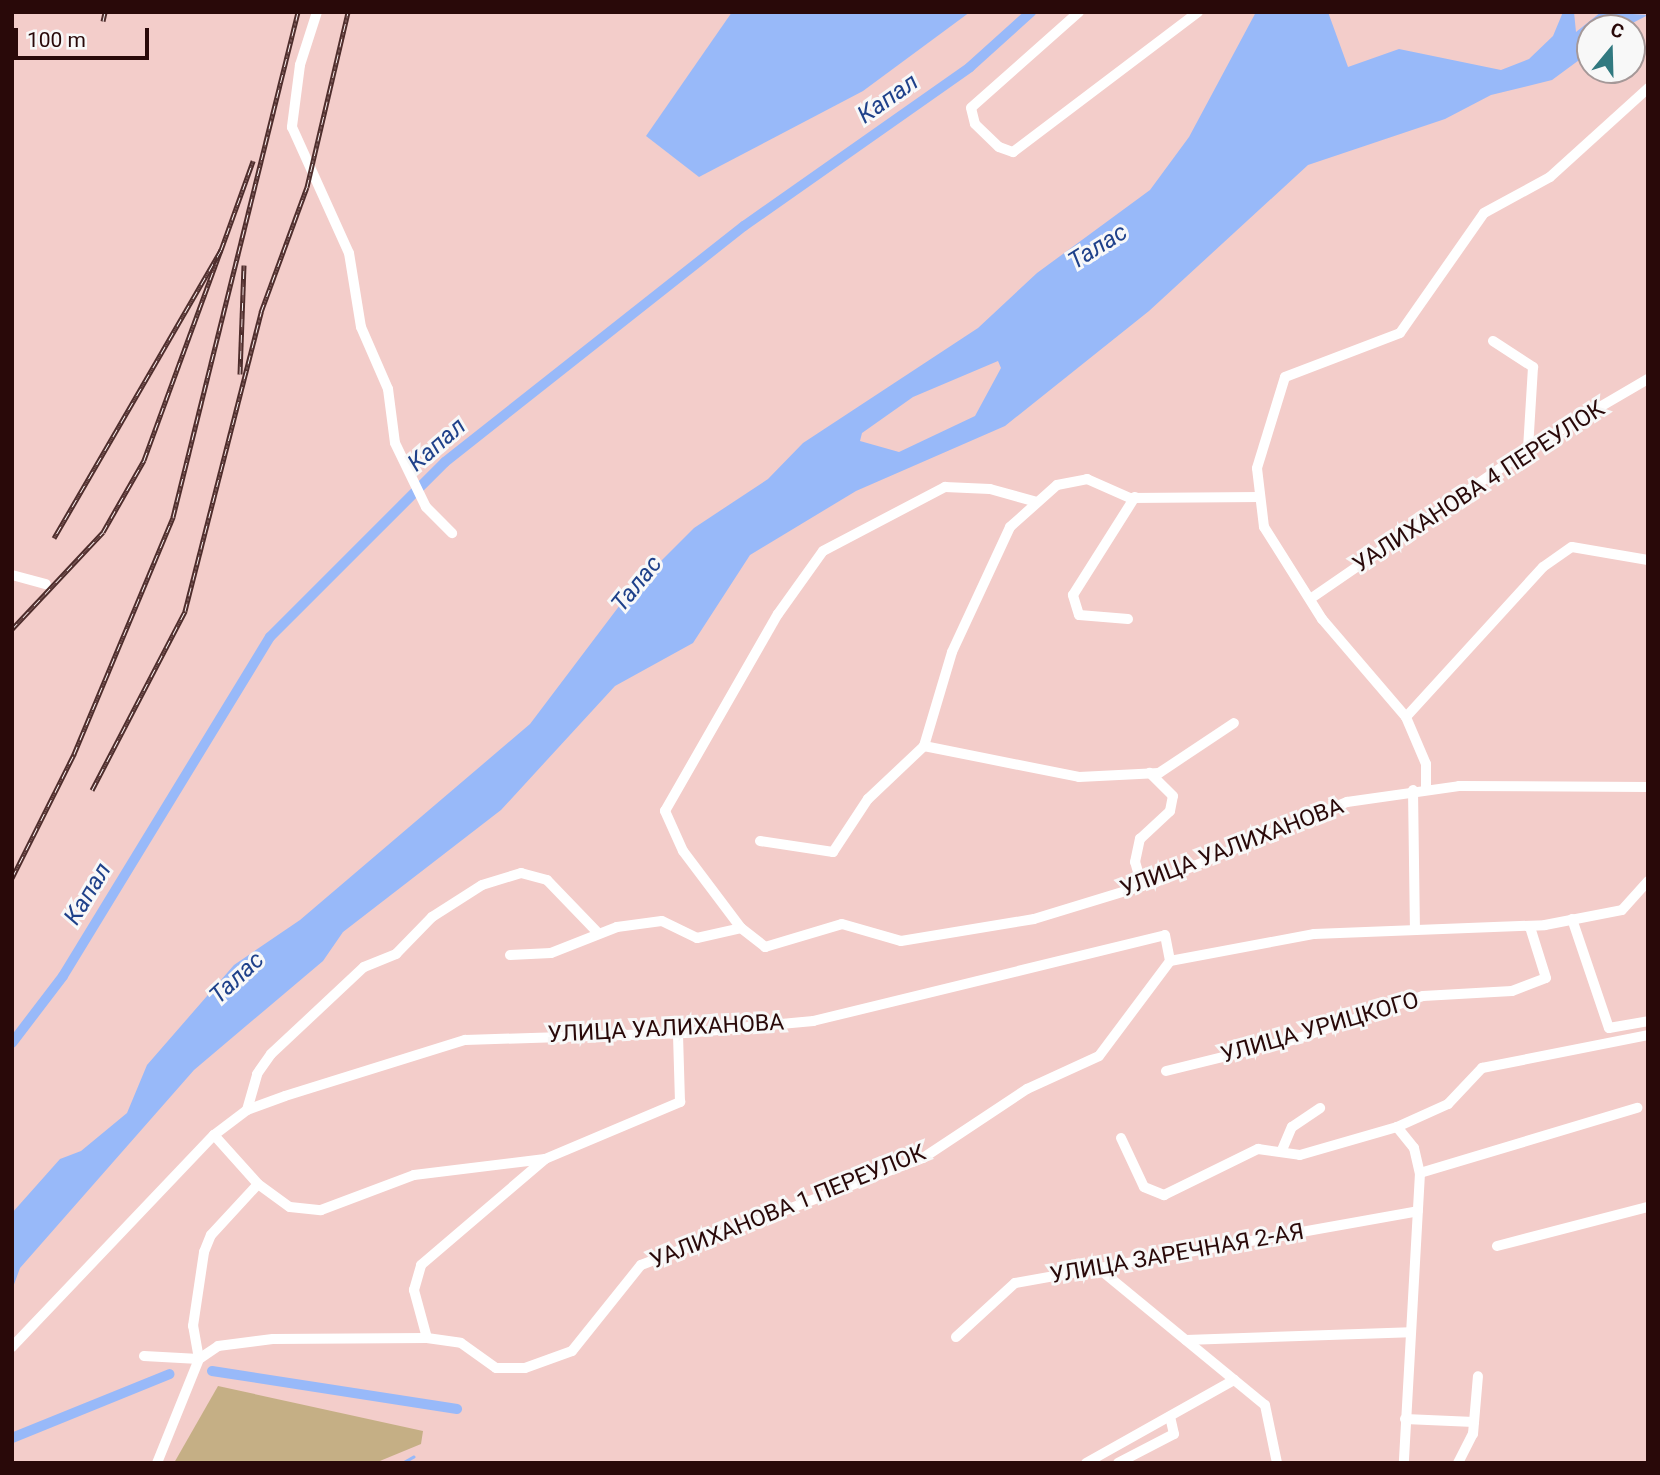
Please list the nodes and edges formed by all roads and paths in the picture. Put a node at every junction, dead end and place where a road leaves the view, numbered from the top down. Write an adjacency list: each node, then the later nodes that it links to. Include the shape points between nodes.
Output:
1 (317, 12): 11 (street, via 300,65 292,127 349,253 361,327 388,389 395,443 426,507)
2 (1079, 12): 3 (street, via 971,108 988,138 1013,152)
3 (1198, 12)
4 (1648, 88): 9 (street, via 1550,177 1484,213 1400,333 1284,377 1257,468)
5 (1493, 341): 7 (street, via 1533,367)
6 (1648, 379): 7 (street, УАЛИХАНОВА 4 ПЕРЕУЛОК)
7 (1528, 449): 15 (street, УАЛИХАНОВА 4 ПЕРЕУЛОК)
8 (1135, 497): 9 (street); 10 (street, via 1087,479 1057,485); 16 (street, via 1073,596 1079,615)
9 (1260, 497): 15 (street, via 1264,527)
10 (1037, 502): 19 (street, via 1010,527 953,652); 29 (street, via 990,489 945,487 823,551 778,614 665,811 683,851)
11 (452, 533)
12 (1648, 560): 17 (street, via 1572,547 1543,567)
13 (12, 575): 14 (street)
14 (46, 584)
15 (1313, 597): 17 (street, via 1322,619)
16 (1128, 619)
17 (1406, 717): 22 (street, via 1426,764)
18 (1234, 723): 20 (street)
19 (924, 746): 20 (street, via 1079,777); 24 (street, via 868,799 833,852)
20 (1150, 773): 26 (street, via 1173,796 1170,811 1140,839 1135,862)
21 (1648, 787): 22 (street, УЛИЦА УАЛИХАНОВА)
22 (1426, 789): 23 (street, УЛИЦА УАЛИХАНОВА)
23 (1413, 790): 26 (street, УЛИЦА УАЛИХАНОВА, via 1347,802); 30 (street)
24 (760, 841)
25 (1648, 881): 27 (street, via 1622,910)
26 (1142, 886): 29 (street, УЛИЦА УАЛИХАНОВА, via 1034,919 901,941 842,924 765,947)
27 (1572, 919): 28 (street); 34 (street, via 1609,1028)
28 (1530, 927): 30 (street); 37 (street, УЛИЦА УРИЦКОГО, via 1546,978 1512,991 1423,996 1296,1039)
29 (741, 928): 31 (street, via 697,938 662,921)
30 (1415, 930): 33 (street, via 1314,934)
31 (598, 933): 32 (street, via 551,953); 40 (street, via 547,880 521,873 482,885 432,917 396,954 364,967 271,1054 257,1074)
32 (510, 955)
33 (1170, 961): 35 (street, УЛИЦА УАЛИХАНОВА, via 1165,934 813,1021); 54 (street, УАЛИХАНОВА 1 ПЕРЕУЛОК, via 1099,1056 1027,1089 923,1158 641,1265 572,1351 525,1368 496,1368 461,1343)
34 (1648, 1021)
35 (678, 1033): 40 (street, УЛИЦА УАЛИХАНОВА, via 465,1040); 45 (street, via 680,1102)
36 (1648, 1035): 41 (street, via 1482,1068 1448,1104)
37 (1166, 1071)
38 (1320, 1108): 44 (street, via 1292,1126)
39 (1637, 1108): 46 (street)
40 (247, 1110): 42 (street, УЛИЦА УАЛИХАНОВА)
41 (1397, 1128): 44 (street, via 1300,1155); 46 (street, via 1413,1149)
42 (214, 1135): 47 (street); 56 (street, УЛИЦА УАЛИХАНОВА)
43 (1121, 1138): 44 (street, via 1144,1187 1157,1194 1195,1185 1258,1149)
44 (1282, 1150)
45 (545, 1159): 47 (street, via 414,1175 321,1210 290,1207); 54 (street, via 421,1265 414,1290)
46 (1420, 1173): 49 (street)
47 (258, 1184): 58 (street, via 216,1227 204,1252 192,1326)
48 (1648, 1207): 50 (street)
49 (1418, 1211): 51 (street, УЛИЦА ЗАРЕЧНАЯ 2-АЯ); 52 (street)
50 (1497, 1246)
51 (1098, 1268): 53 (street, УЛИЦА ЗАРЕЧНАЯ 2-АЯ, via 1014,1283); 55 (street)
52 (1410, 1332): 55 (street); 62 (street)
53 (956, 1337)
54 (428, 1338): 58 (street, УАЛИХАНОВА 1 ПЕРЕУЛОК, via 237,1341)
55 (1186, 1340): 60 (street)
56 (12, 1347)
57 (144, 1356): 58 (street, УАЛИХАНОВА 1 ПЕРЕУЛОК)
58 (199, 1359): 66 (street)
59 (1478, 1376): 63 (street)
60 (1234, 1380): 61 (street); 69 (street, via 1265,1405)
61 (1170, 1416): 64 (street); 65 (street, via 1174,1434)
62 (1405, 1419): 63 (street); 70 (street)
63 (1474, 1422): 71 (street)
64 (1133, 1438): 65 (street); 67 (street)
65 (1139, 1452): 68 (street)
66 (157, 1463)
67 (1086, 1463)
68 (1118, 1463)
69 (1277, 1463)
70 (1404, 1463)
71 (1458, 1463)

